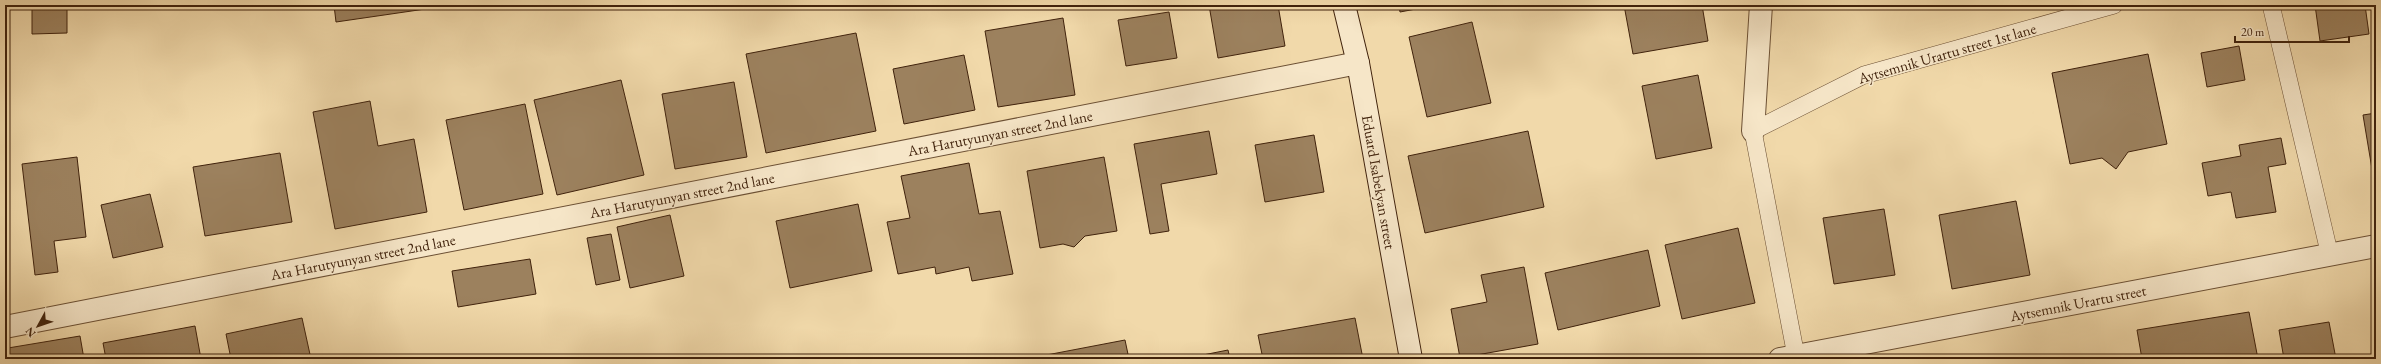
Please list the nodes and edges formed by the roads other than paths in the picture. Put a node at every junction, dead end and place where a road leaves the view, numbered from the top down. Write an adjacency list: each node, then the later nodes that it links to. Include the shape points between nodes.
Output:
1 (1344, 5): 5 (street, Eduard Isabekyan street)
2 (1761, 5): 6 (street)
3 (2114, 5): 6 (lane, Aytsemnik Urartu street 1st lane, via 1864,75)
4 (2271, 5): 8 (lane)
5 (1358, 63): 9 (street, Ara Harutyunyan street 2nd lane); 11 (street, Eduard Isabekyan street)
6 (1753, 131): 10 (lane)
7 (2376, 246): 8 (street, Aytsemnik Urartu street)
8 (2330, 256): 10 (street, Aytsemnik Urartu street)
9 (5, 327)
10 (1788, 358)
11 (1411, 359)

